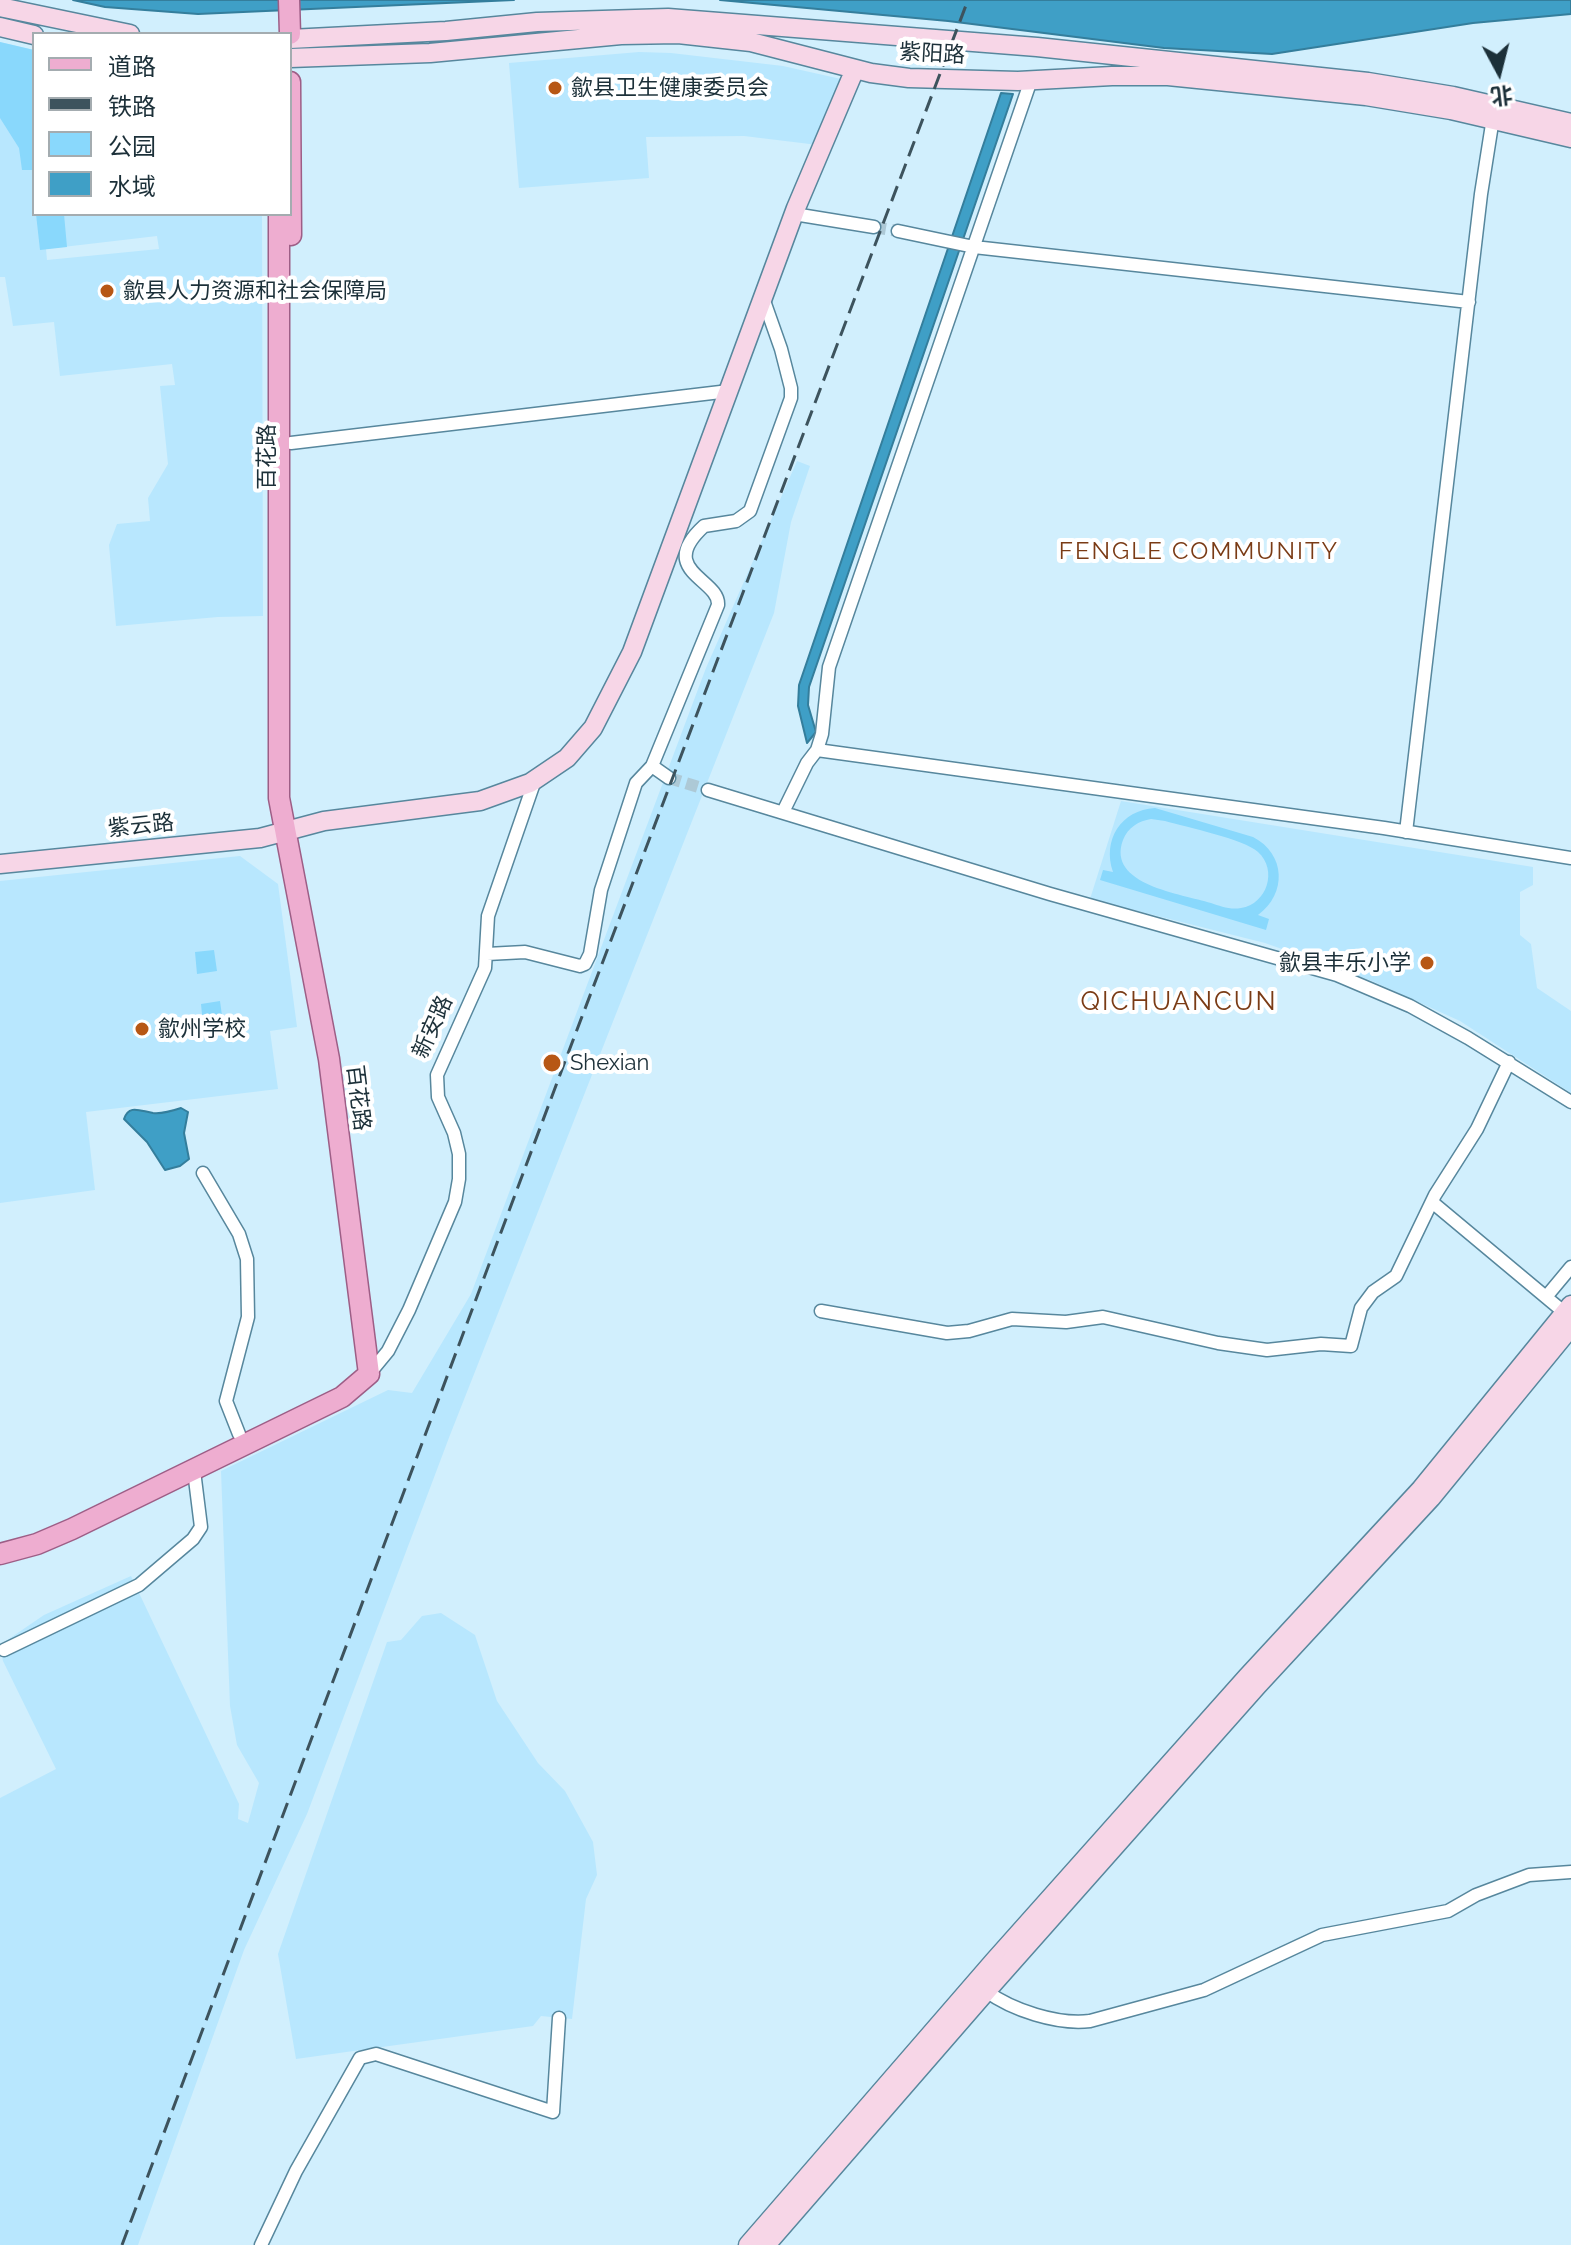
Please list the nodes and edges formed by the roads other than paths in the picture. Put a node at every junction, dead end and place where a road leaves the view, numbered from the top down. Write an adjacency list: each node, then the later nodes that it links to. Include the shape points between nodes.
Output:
1 (277, 0): 5 (main road)
2 (289, 0): 5 (main road)
3 (0, 7): 6 (main road)
4 (0, 27): 7 (main road)
5 (285, 30): 12 (main road, 紫阳路, via 446,31 684,19 1037,47 1368,82)
6 (120, 32)
7 (32, 35)
8 (292, 58): 9 (main road, 紫阳路, via 678,34 751,42)
9 (855, 69): 10 (main road, 紫阳路, via 909,78); 14 (main road, 紫云路)
10 (1031, 80): 11 (main road, 紫阳路, via 1198,78 1366,96); 19 (street)
11 (1493, 118): 13 (main road, 紫阳路); 21 (street)
12 (1571, 123)
13 (1571, 138)
14 (794, 214): 17 (street); 20 (main road, 紫云路)
15 (279, 216): 30 (main road, 百花路, via 279,798)
16 (290, 216): 23 (main road, 百花路)
17 (874, 227)
18 (898, 231): 19 (street)
19 (971, 246): 21 (street); 24 (street, via 829,667)
20 (763, 298): 22 (main road, 紫云路); 25 (street, via 788,375 790,404 750,511 736,521 704,526 689,549 690,570 714,590 718,605)
21 (1469, 302): 31 (street)
22 (729, 391): 23 (street); 27 (main road, 紫云路, via 632,652 600,717 575,750)
23 (291, 443): 30 (main road, 百花路, via 292,798)
24 (817, 750): 29 (street); 31 (street)
25 (652, 766): 26 (street); 34 (street, via 636,783 601,890 596,933 585,964 525,952)
26 (669, 778)
27 (535, 780): 30 (main road, 紫云路, via 480,801); 34 (street, 新安路, via 488,916)
28 (708, 790): 29 (street)
29 (783, 812): 35 (street, via 1337,975 1410,1006)
30 (286, 830): 33 (main road, 紫云路, via 260,838); 43 (main road, 百花路, via 329,1059)
31 (1406, 832): 32 (street)
32 (1571, 858)
33 (0, 864)
34 (487, 954): 43 (street, 新安路, via 437,1075 438,1097 459,1154 455,1202 409,1310)
35 (1509, 1062): 36 (street); 38 (street, via 1477,1129)
36 (1571, 1102)
37 (203, 1173): 44 (street, via 239,1234 247,1259 248,1317 226,1401)
38 (1432, 1202): 40 (street); 41 (street, via 1396,1276 1361,1308 1351,1346 1261,1350 1103,1317 1066,1322 1012,1319 947,1333)
39 (1571, 1267): 40 (street)
40 (1546, 1297): 42 (street)
41 (821, 1311)
42 (1569, 1315): 50 (main road, via 1431,1498); 53 (main road, via 1421,1489 994,1961)
43 (369, 1374): 44 (main road); 45 (main road, 新安路, via 342,1397)
44 (239, 1434): 46 (main road, via 66,1518)
45 (194, 1471): 47 (main road, 新安路, via 55,1537); 48 (street, via 201,1527 193,1539 139,1585)
46 (0, 1540)
47 (0, 1554)
48 (4, 1650)
49 (1571, 1872): 50 (street, via 1529,1875 1448,1911 1322,1935 1204,1990 1090,2021 1029,2013)
50 (986, 1991): 54 (main road)
51 (559, 2018): 52 (street, via 553,2112 376,2054 360,2058)
52 (261, 2245)
53 (748, 2245)
54 (766, 2245)

